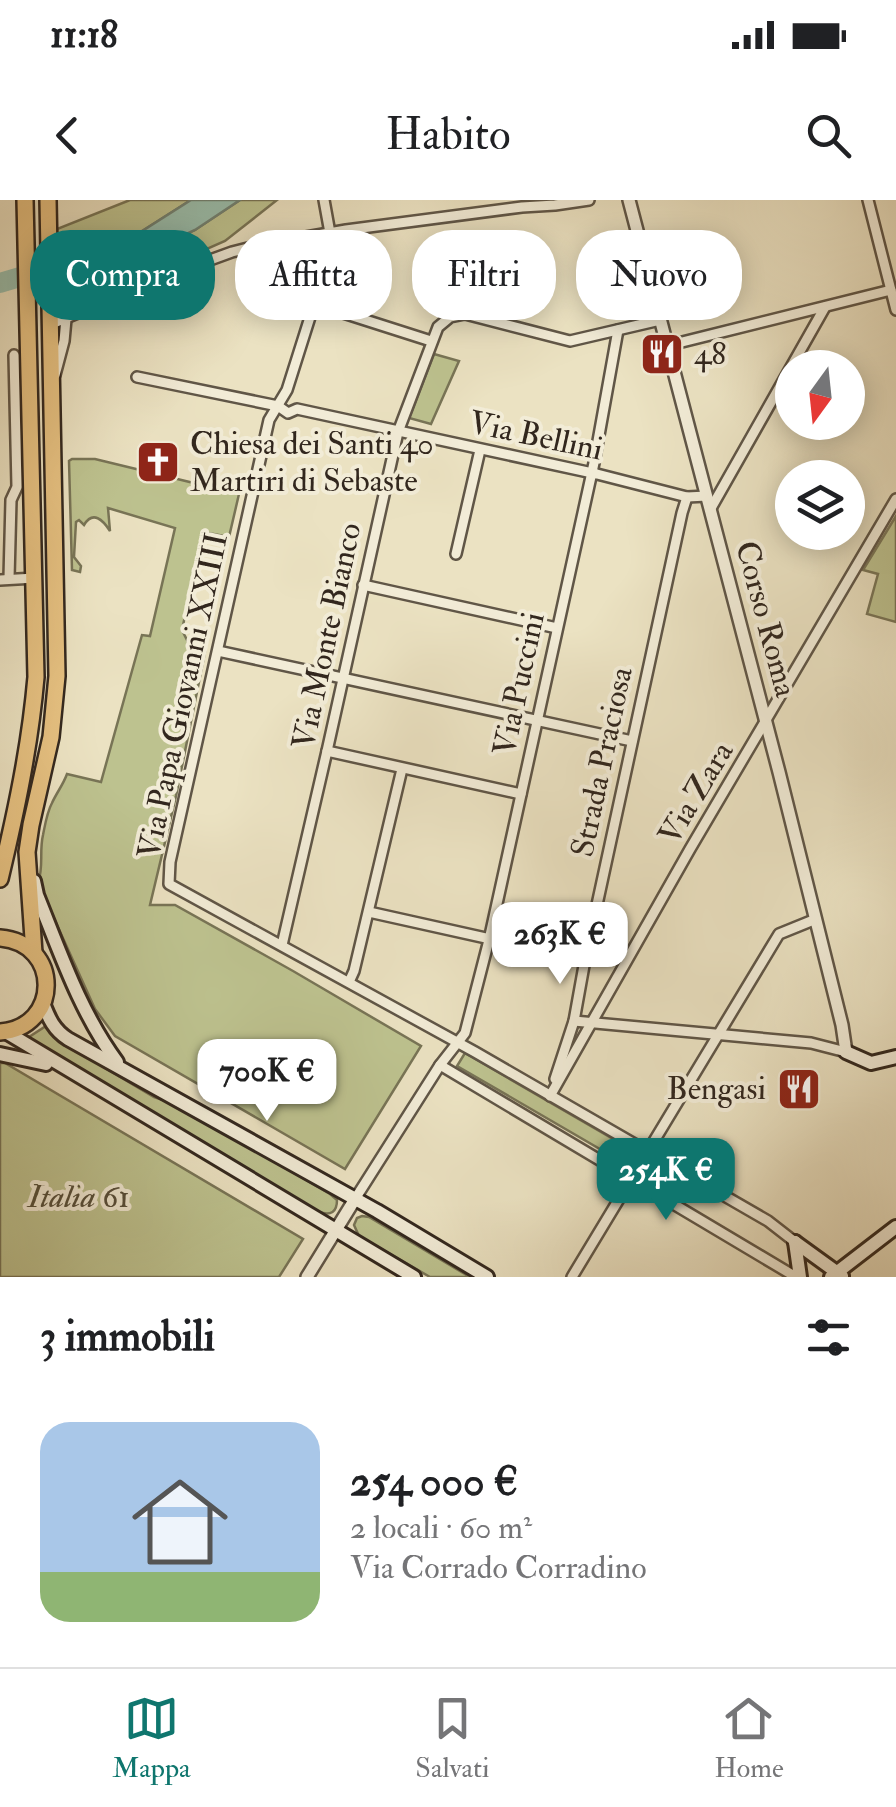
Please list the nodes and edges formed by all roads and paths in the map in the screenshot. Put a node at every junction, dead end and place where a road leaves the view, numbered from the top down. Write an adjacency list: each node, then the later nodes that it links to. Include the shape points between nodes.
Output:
1 (25, 200): 36 (main road)
2 (324, 200): 9 (street)
3 (492, 200): 8 (street)
4 (589, 200): 8 (street)
5 (630, 200): 11 (street, Corso Roma)
6 (868, 200): 12 (street)
7 (51, 209): 20 (main road)
8 (488, 212): 10 (street)
9 (329, 230)
10 (353, 230)
11 (638, 230)
12 (892, 290): 13 (street); 14 (street)
13 (826, 306): 23 (street); 34 (street)
14 (896, 310)
15 (63, 320): 20 (street)
16 (66, 320): 26 (street)
17 (310, 320): 27 (street, Via Papa Giovanni XXIII)
18 (365, 320): 22 (street)
19 (660, 320): 21 (street); 23 (street, Corso Roma)
20 (49, 325): 26 (main road)
21 (618, 330): 22 (street, via 570,341 465,314 444,320); 30 (street, Via Puccini)
22 (431, 341): 28 (street, Via Monte Bianco)
23 (666, 346): 31 (street, Corso Roma)
24 (14, 355): 37 (street, via 17,487)
25 (136, 377): 27 (street, Via Bellini)
26 (51, 390): 48 (main road, via 57,676)
27 (280, 407): 28 (street, Via Bellini, via 291,401 297,409); 40 (street, Via Papa Giovanni XXIII, via 269,420)
28 (398, 432): 29 (street, Via Bellini); 38 (street, Via Monte Bianco)
29 (480, 450): 30 (street, Via Bellini); 35 (street)
30 (592, 472): 32 (street, Via Bellini); 39 (street, Via Puccini)
31 (707, 496): 32 (street, Via Bellini); 34 (street, Corso Roma)
32 (688, 497): 44 (street, Strada Praciosa)
33 (896, 499): 43 (street, Via Zara)
34 (710, 510): 43 (street, Corso Roma)
35 (456, 554)
36 (35, 578): 37 (street); 49 (main road, via 31,735)
37 (5, 579)
38 (363, 585): 39 (street); 41 (street, Via Monte Bianco)
39 (558, 628): 42 (street, Via Puccini)
40 (218, 652): 41 (street); 54 (street, Via Papa Giovanni XXIII, via 168,884)
41 (343, 678): 42 (street); 45 (street, Via Monte Bianco)
42 (537, 720): 44 (street); 47 (street, Via Puccini)
43 (765, 723): 51 (street, Corso Roma); 60 (street, Via Zara)
44 (632, 741): 56 (street, Strada Praciosa)
45 (327, 751): 46 (street); 54 (street, Via Monte Bianco)
46 (402, 769): 47 (street); 50 (street)
47 (521, 794): 53 (street, Via Puccini)
48 (27, 852): 55 (main road); 68 (main road, via 37,895 83,1008)
49 (0, 879)
50 (368, 912): 53 (street); 57 (street)
51 (816, 919): 62 (street, via 779,934); 64 (street, Corso Roma)
52 (0, 938): 55 (main road)
53 (489, 940): 56 (street); 63 (street, Via Puccini, via 465,1033)
54 (282, 945): 57 (street)
55 (34, 952): 58 (main road, via 46,978)
56 (585, 960): 59 (street, Strada Praciosa)
57 (349, 982): 63 (street)
58 (43, 1003): 61 (main road, via 22,1027); 68 (main road, via 58,1033)
59 (574, 1021): 60 (street); 70 (street, Strada Praciosa)
60 (593, 1023): 62 (street); 70 (street, Via Zara)
61 (3, 1032): 69 (main road)
62 (719, 1036): 64 (street); 71 (street)
63 (456, 1043): 67 (street, Via Puccini); 70 (street)
64 (846, 1052): 66 (main road, via 871,1063)
65 (0, 1054): 69 (main road)
66 (896, 1057)
67 (440, 1065): 72 (street); 73 (street, Via Puccini)
68 (122, 1068): 73 (main road)
69 (72, 1074): 75 (main road)
70 (550, 1096): 71 (street)
71 (648, 1153): 72 (street); 76 (street)
72 (631, 1180): 82 (street); 83 (street)
73 (356, 1199): 75 (street); 81 (main road)
74 (896, 1228): 78 (main road)
75 (336, 1231): 79 (street); 80 (main road)
76 (795, 1242): 77 (main road); 83 (main road)
77 (818, 1259): 78 (main road); 83 (main road)
78 (837, 1276)
79 (306, 1277)
80 (414, 1277)
81 (487, 1277)
82 (572, 1277)
83 (800, 1277)

